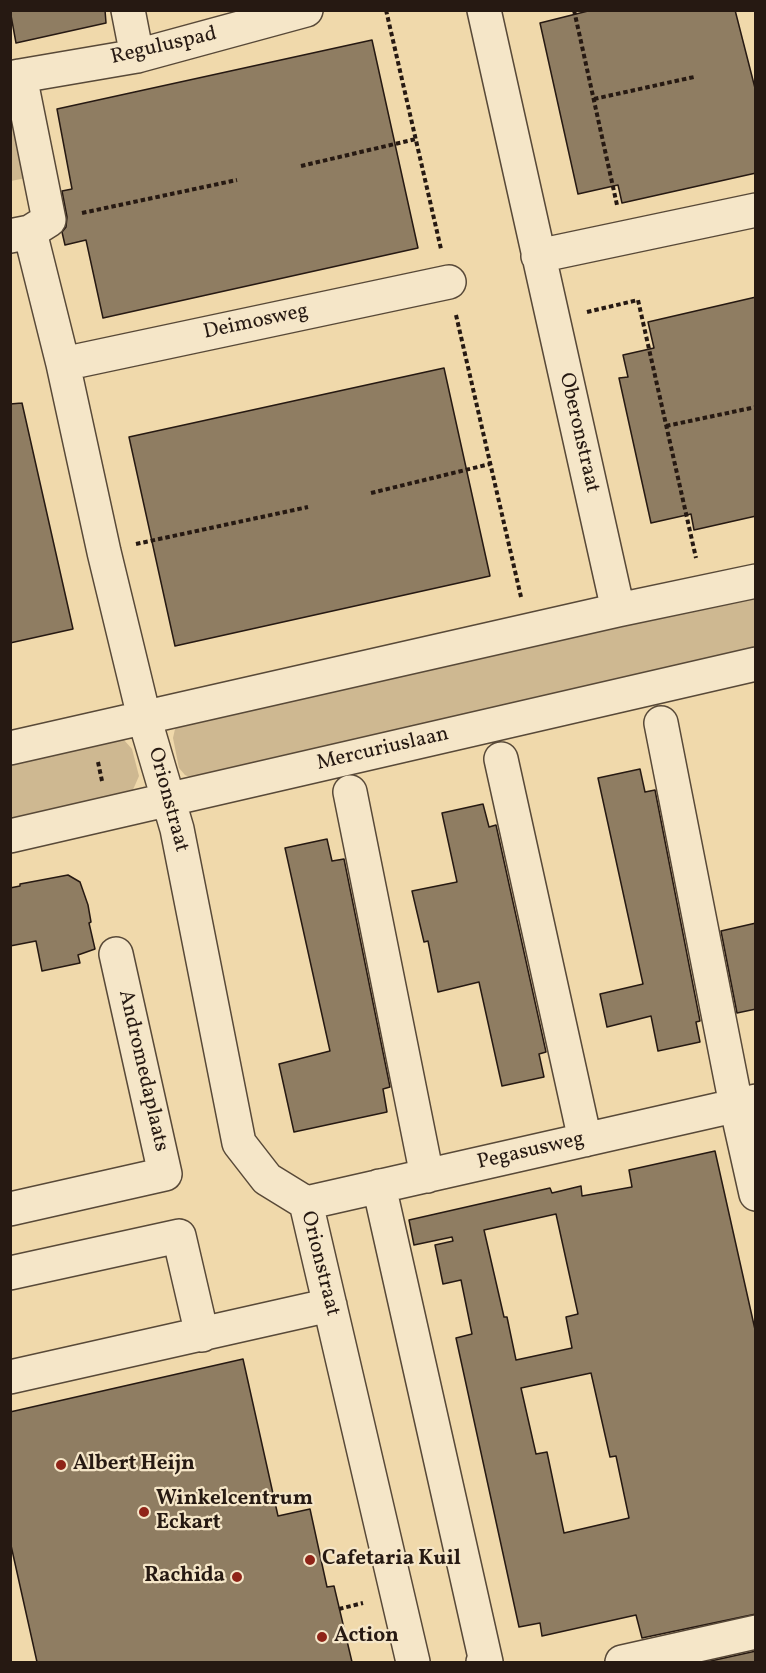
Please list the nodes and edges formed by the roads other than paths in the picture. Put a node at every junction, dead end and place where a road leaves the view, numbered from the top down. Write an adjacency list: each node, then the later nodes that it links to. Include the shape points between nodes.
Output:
1 (128, 10): 4 (street)
2 (306, 10): 4 (street, Reguluspad)
3 (484, 10): 8 (street, Oberonstraat)
4 (137, 56): 5 (street, Reguluspad)
5 (15, 77): 7 (street)
6 (756, 210): 8 (street)
7 (30, 229): 10 (street)
8 (538, 255): 12 (street, Oberonstraat)
9 (449, 282): 10 (street, Deimosweg)
10 (63, 364): 14 (street)
11 (756, 581): 12 (street)
12 (618, 610): 14 (street)
13 (756, 664): 19 (street, Mercuriuslaan)
14 (144, 717): 16 (street); 19 (street, Orionstraat)
15 (661, 723): 22 (street)
16 (10, 748)
17 (501, 759): 23 (street)
18 (350, 792): 24 (street, Mercuriuslaan)
19 (170, 799): 20 (street, Mercuriuslaan); 27 (street, Orionstraat, via 238,1143 267,1179)
20 (10, 836)
21 (116, 954): 28 (street, Andromedaplaats, via 165,1174)
22 (746, 1103): 23 (street, Pegasusweg); 26 (street)
23 (585, 1140): 24 (street, Pegasusweg)
24 (427, 1176): 25 (street, Pegasusweg)
25 (379, 1186): 27 (street, Pegasusweg); 35 (street)
26 (756, 1194)
27 (306, 1203): 30 (street, Orionstraat)
28 (10, 1209)
29 (10, 1273): 31 (street, via 179,1236)
30 (330, 1305): 31 (street); 34 (street, Orionstraat)
31 (202, 1335): 32 (street)
32 (10, 1377)
33 (756, 1632): 36 (street)
34 (413, 1662)
35 (483, 1662)
36 (622, 1662)

